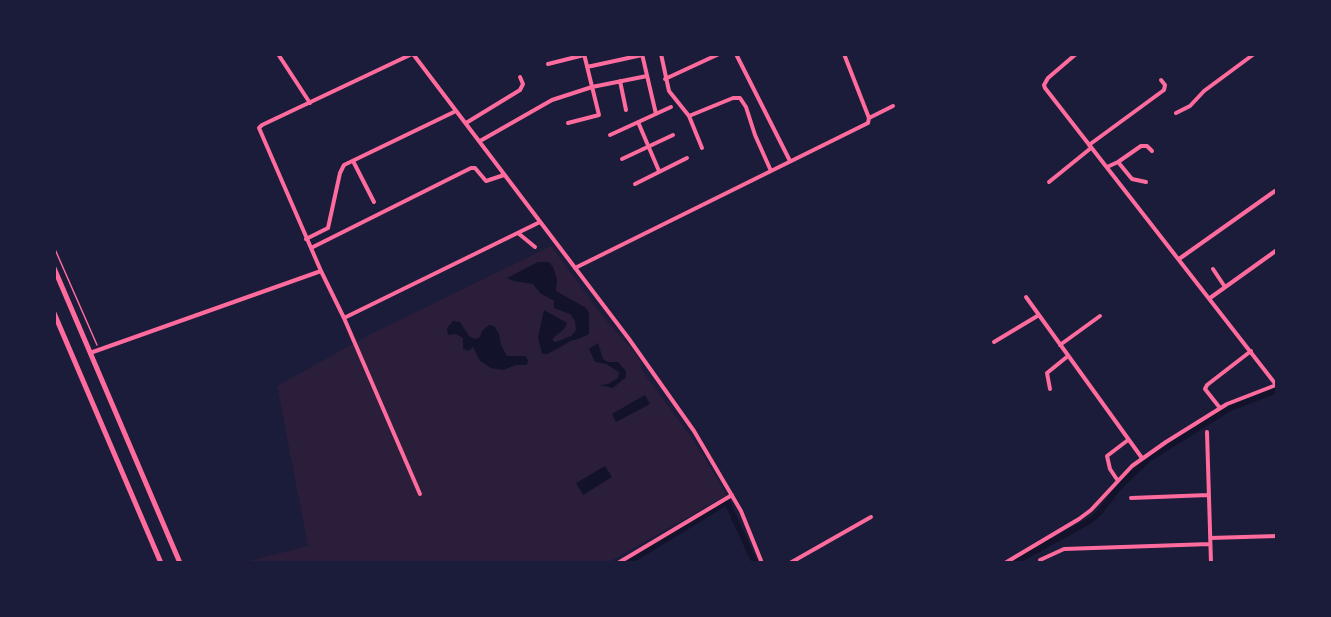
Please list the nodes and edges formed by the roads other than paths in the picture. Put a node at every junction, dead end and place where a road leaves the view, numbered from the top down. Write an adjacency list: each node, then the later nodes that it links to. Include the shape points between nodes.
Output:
1 (278, 54): 19 (street)
2 (412, 54): 19 (street); 23 (street)
3 (584, 54): 11 (street); 12 (street)
4 (660, 54): 15 (street)
5 (719, 54): 15 (street)
6 (736, 54): 41 (street)
7 (844, 54): 27 (street)
8 (1076, 54): 35 (street, via 1044,85)
9 (1254, 54): 24 (street)
10 (642, 55): 12 (street); 13 (street)
11 (548, 64)
12 (587, 67): 18 (street)
13 (647, 76): 17 (street); 25 (street)
14 (520, 77): 29 (street, via 520,90)
15 (665, 79): 26 (street, via 669,91)
16 (1161, 80): 35 (street, via 1164,90)
17 (620, 81): 18 (street); 22 (street)
18 (592, 87): 30 (street, via 598,116); 33 (street, via 552,100)
19 (310, 103): 54 (street, via 259,128)
20 (893, 106): 27 (street)
21 (671, 107): 25 (street)
22 (626, 110)
23 (456, 111): 29 (street); 40 (street)
24 (1176, 113)
25 (656, 114): 28 (street)
26 (689, 116): 36 (street); 45 (street, via 740,98)
27 (869, 118): 41 (street, via 868,123)
28 (638, 122): 31 (street); 34 (street)
29 (466, 123): 33 (street)
30 (568, 123)
31 (610, 135)
32 (673, 135): 34 (street)
33 (480, 141): 46 (street)
34 (649, 146): 39 (street); 44 (street)
35 (1090, 147): 43 (street); 47 (street)
36 (702, 148)
37 (1152, 151): 42 (street, via 1140,146)
38 (687, 158): 44 (street)
39 (622, 159)
40 (353, 161): 51 (street); 54 (street, via 341,169 328,228)
41 (790, 161): 45 (street)
42 (1118, 162): 43 (street); 48 (street, via 1132,178)
43 (1107, 167): 58 (street)
44 (659, 171): 49 (street)
45 (771, 171): 60 (street)
46 (504, 175): 52 (street); 56 (street, via 486,181 471,168)
47 (1049, 182)
48 (1146, 182)
49 (635, 184)
50 (1275, 191): 58 (street)
51 (374, 202)
52 (540, 222): 53 (street); 60 (street)
53 (519, 233): 55 (street); 69 (street)
54 (306, 238): 56 (street)
55 (535, 247)
56 (310, 248): 62 (street)
57 (1277, 250): 63 (street)
58 (1179, 260): 65 (street)
59 (54, 267): 73 (main road)
60 (575, 268): 83 (street, via 694,431)
61 (1213, 269): 63 (street)
62 (321, 271): 69 (street); 73 (street)
63 (1226, 287): 65 (street)
64 (1026, 297): 67 (street)
65 (1210, 298): 72 (street)
66 (54, 313): 91 (main road)
67 (1039, 315): 70 (street); 71 (street)
68 (1100, 316): 71 (street)
69 (344, 318): 82 (street)
70 (994, 342)
71 (1060, 345): 74 (street)
72 (1251, 351): 75 (street); 77 (street, via 1207,385 1205,389)
73 (90, 353): 92 (main road)
74 (1068, 356): 76 (street, via 1047,373); 79 (street)
75 (1277, 385): 77 (street)
76 (1050, 389)
77 (1220, 408): 80 (street)
78 (1207, 432): 84 (street)
79 (1128, 440): 80 (street); 81 (street, via 1107,456)
80 (1142, 458): 81 (street)
81 (1118, 481): 96 (street, via 1079,519)
82 (420, 494)
83 (732, 495): 93 (street); 94 (street)
84 (1208, 495): 85 (street); 88 (street)
85 (1131, 498)
86 (871, 517): 95 (street)
87 (1277, 536): 88 (street)
88 (1210, 537): 89 (street)
89 (1210, 544): 90 (street, via 1064,549); 97 (street)
90 (1040, 560)
91 (161, 563)
92 (180, 563)
93 (618, 563)
94 (762, 563)
95 (790, 563)
96 (1005, 563)
97 (1210, 563)

